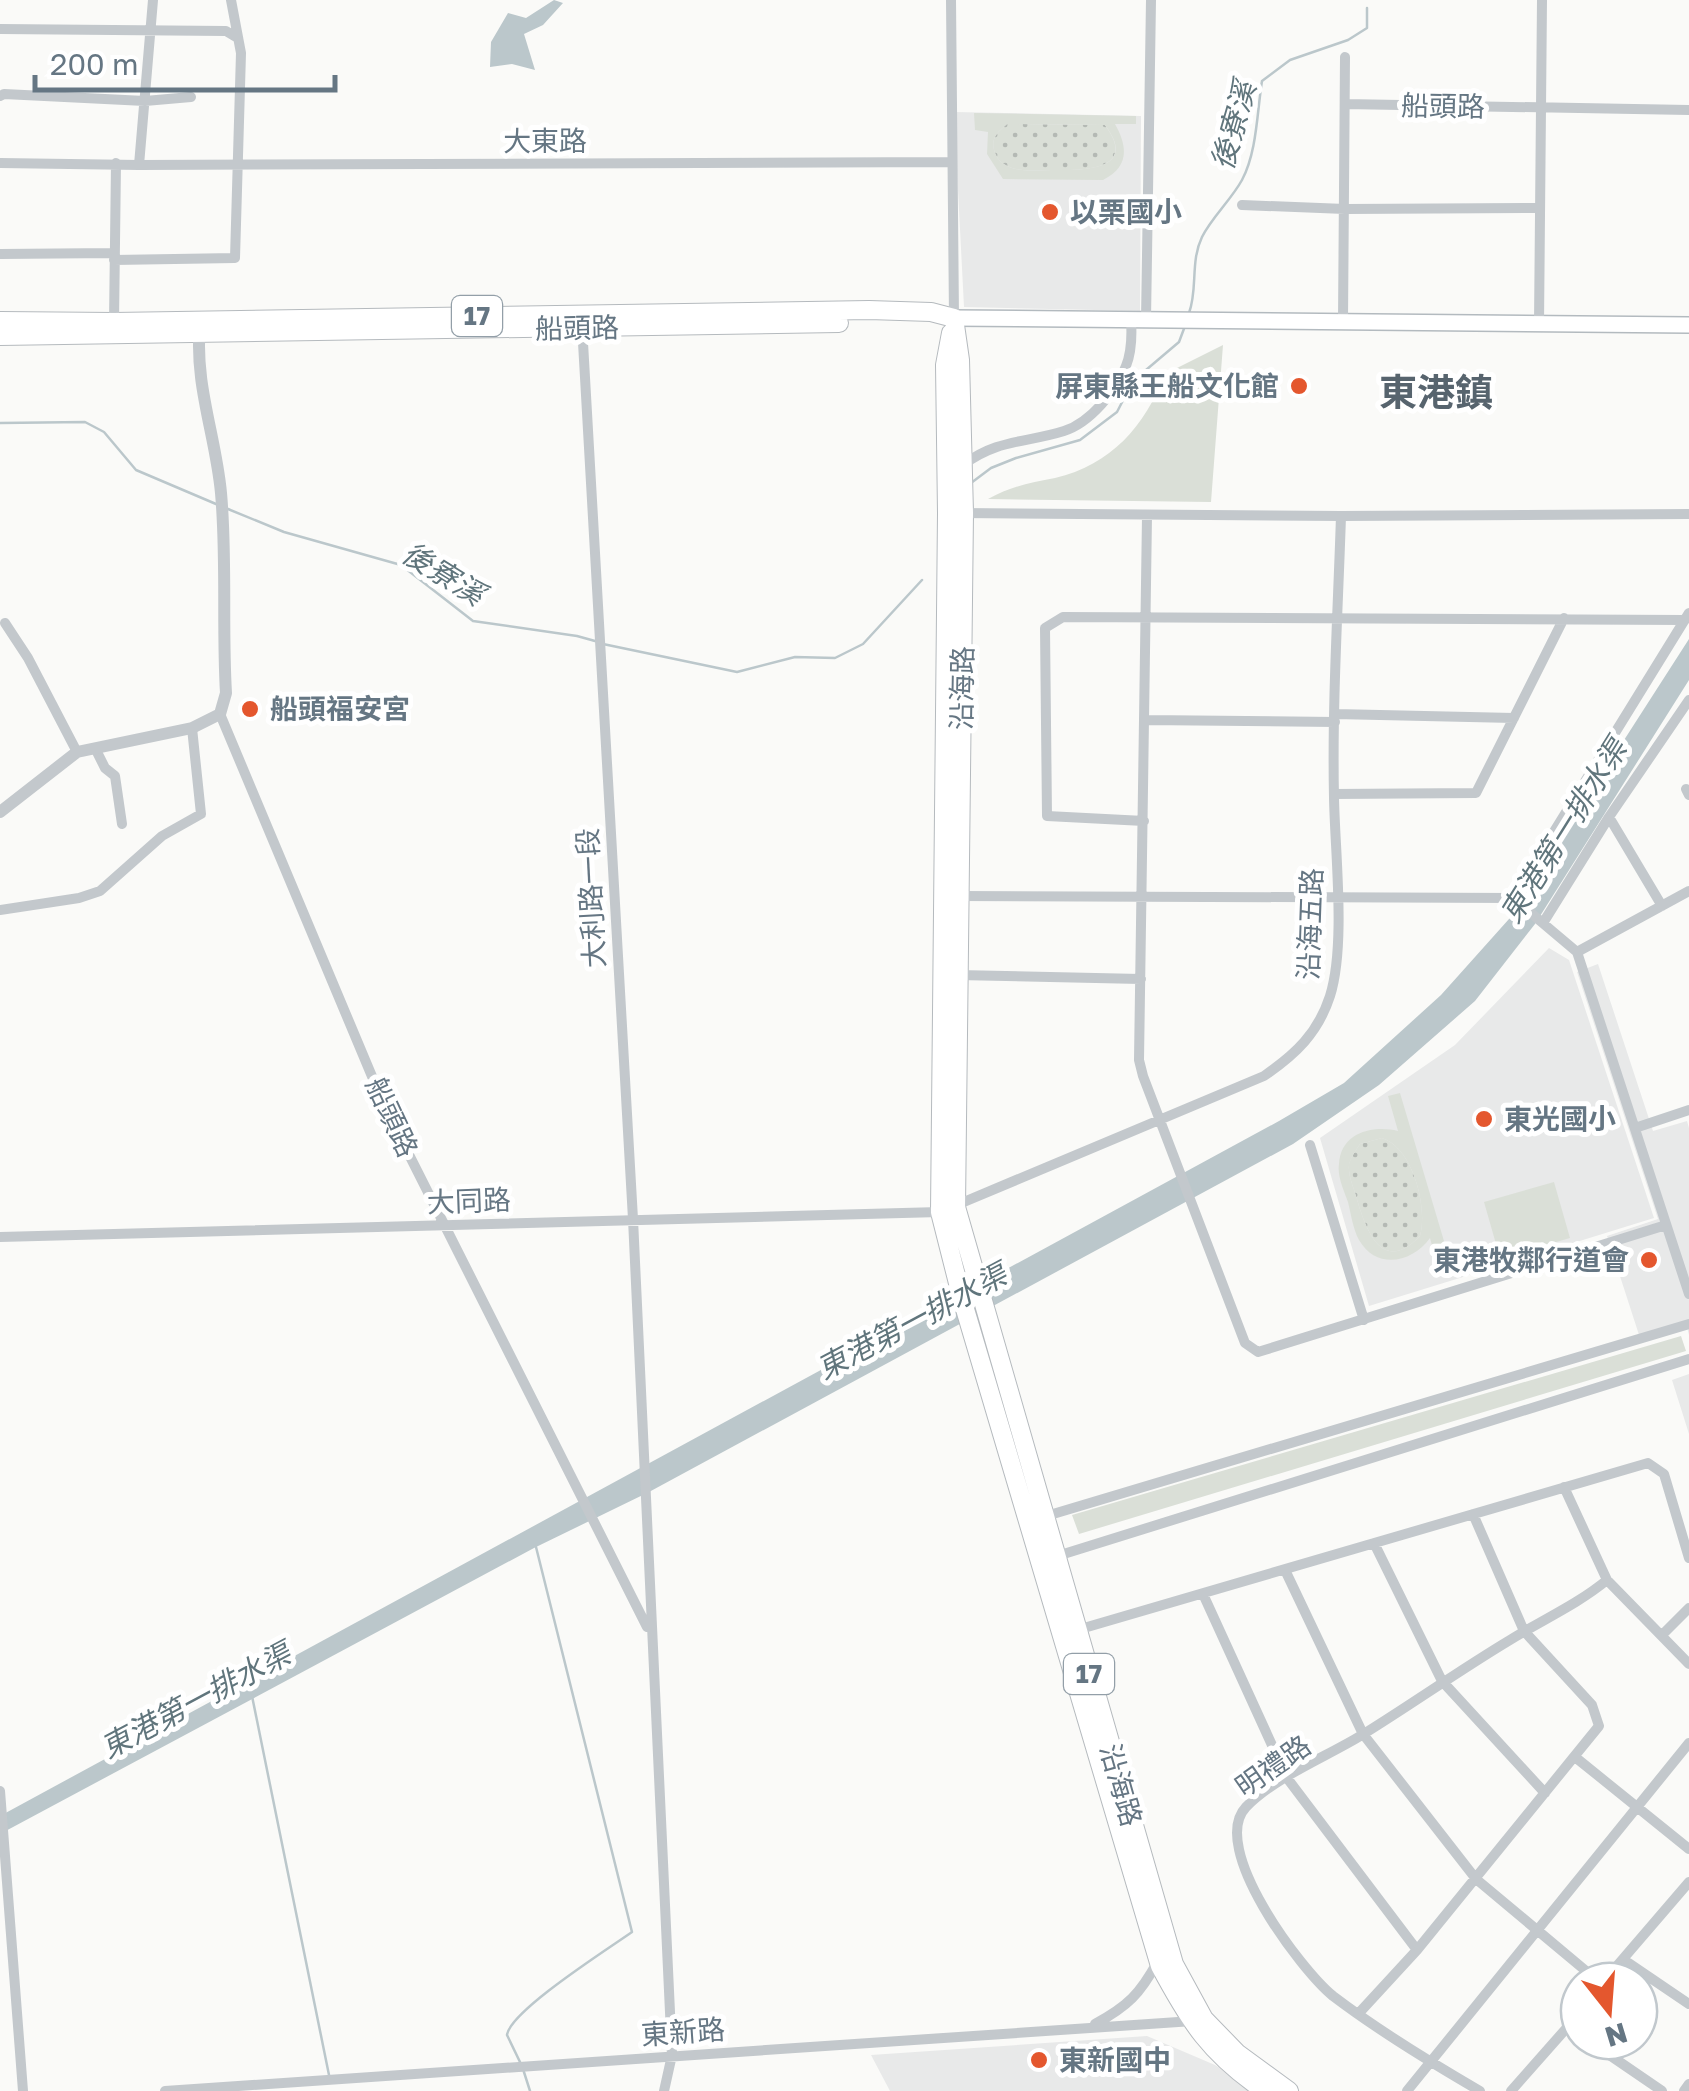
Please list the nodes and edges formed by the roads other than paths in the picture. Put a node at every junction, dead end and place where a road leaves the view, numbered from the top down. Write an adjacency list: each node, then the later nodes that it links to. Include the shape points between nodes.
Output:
1 (153, 0): 7 (street)
2 (231, 0): 8 (street)
3 (951, 0): 17 (street)
4 (1151, 0): 27 (street)
5 (1542, 0): 14 (street)
6 (0, 29): 7 (street)
7 (152, 32): 8 (street, via 226,31); 12 (street)
8 (236, 37): 19 (street)
9 (1345, 57): 13 (street)
10 (0, 96): 12 (street)
11 (191, 97): 12 (street)
12 (145, 100): 20 (street)
13 (1345, 104): 14 (street, 船頭路); 23 (street)
14 (1542, 107): 15 (street, 船頭路); 22 (street)
15 (1689, 110)
16 (0, 162): 18 (street, 大東路)
17 (950, 162): 19 (street, 大東路); 26 (street)
18 (116, 164): 20 (street, 大東路); 25 (street)
19 (238, 164): 20 (street, 大東路); 25 (street, via 234,258)
20 (139, 165)
21 (1242, 205): 23 (street)
22 (1539, 208): 23 (street); 31 (street)
23 (1344, 209): 30 (street)
24 (0, 254): 25 (street)
25 (114, 256): 34 (street)
26 (954, 318): 27 (main road, 船頭路); 29 (main road, 船頭路 / 17); 36 (main road, 沿海路 / 17); 37 (main road, 沿海路 / 17, via 945,365)
27 (1139, 320): 30 (main road, 船頭路); 36 (street, via 1126,367 1095,410 1070,430 1021,438)
28 (0, 321): 34 (main road, 船頭路 / 17)
29 (581, 321): 33 (main road, 船頭路 / 17); 75 (street, 大利路一段)
30 (1342, 321): 31 (main road)
31 (1539, 324): 32 (main road)
32 (1689, 325)
33 (200, 326): 34 (main road, 船頭路 / 17); 47 (street, 船頭路, via 205,417 222,496 226,694)
34 (114, 328): 35 (main road, 船頭路 / 17)
35 (0, 336)
36 (963, 465): 37 (main road, 沿海路 / 17)
37 (956, 513): 39 (street); 60 (main road, 沿海路 / 17); 60 (main road, 沿海路 / 17, via 946,553)
38 (1689, 514): 40 (street)
39 (1147, 516): 40 (street); 42 (street)
40 (1341, 516): 44 (street, 沿海五路)
41 (1687, 617): 43 (street); 63 (street)
42 (1146, 618): 44 (street); 50 (street); 57 (street, via 1063,617 1045,628 1047,816)
43 (1564, 618): 44 (street); 49 (street)
44 (1338, 619): 48 (street, 沿海五路)
45 (5, 623): 53 (street)
46 (1689, 700): 56 (street)
47 (220, 714): 51 (street); 76 (street, 船頭路, via 384,1105)
48 (1335, 718): 49 (street); 50 (street); 54 (street, 沿海五路)
49 (1514, 718): 54 (street, via 1476,793)
50 (1145, 720): 57 (street)
51 (192, 728): 52 (street); 65 (street, via 201,814 162,836 100,891)
52 (95, 748): 53 (street); 58 (street, via 116,776)
53 (77, 752): 55 (street)
54 (1334, 794): 61 (street, 沿海五路)
55 (0, 812)
56 (1609, 816): 64 (street); 66 (street)
57 (1144, 821): 62 (street)
58 (122, 824)
59 (1689, 891): 64 (street)
60 (950, 895): 62 (street); 68 (main road, 沿海路 / 17); 74 (main road, 沿海路 / 17)
61 (1336, 897): 62 (street); 63 (street); 71 (street, 沿海五路, via 1331,992 1303,1048 1264,1076)
62 (1142, 898): 69 (street)
63 (1513, 898): 66 (street)
64 (1662, 906): 67 (street)
65 (0, 910)
66 (1542, 921): 67 (street)
67 (1578, 952): 72 (street)
68 (957, 976): 69 (street); 74 (main road, 沿海路 / 17)
69 (1141, 979): 71 (street, via 1139,1060)
70 (1689, 1110): 72 (street)
71 (1160, 1120): 74 (street, 沿海五路); 80 (street, via 1245,1343 1258,1352)
72 (1634, 1128): 77 (street)
73 (1310, 1144): 80 (street)
74 (948, 1209): 75 (street, 大同路); 82 (main road, 沿海路 / 17)
75 (633, 1220): 76 (street, 大同路); 98 (street, 大利路一段)
76 (445, 1224): 78 (street, 大同路); 98 (street, 船頭路)
77 (1666, 1225): 79 (street); 80 (street)
78 (0, 1237)
79 (1689, 1294)
80 (1364, 1320)
81 (1689, 1324): 86 (street)
82 (980, 1326): 86 (main road, 沿海路 / 17); 87 (main road, 沿海路 / 17)
83 (1689, 1360): 89 (street)
84 (1564, 1487): 85 (street); 90 (street, via 1648,1464 1664,1474); 93 (street)
85 (1473, 1514): 88 (street); 97 (street)
86 (1047, 1516): 87 (street); 89 (main road, 沿海路 / 17)
87 (1028, 1522): 91 (main road, 沿海路 / 17)
88 (1374, 1544): 92 (street); 101 (street)
89 (1058, 1556): 91 (street); 96 (main road, 沿海路 / 17)
90 (1689, 1558)
91 (1039, 1562): 117 (main road, 沿海路 / 17)
92 (1285, 1570): 94 (street); 102 (street)
93 (1607, 1580): 97 (street, 明禮路); 99 (street)
94 (1203, 1594): 96 (street); 105 (street)
95 (1689, 1608): 99 (street)
96 (1076, 1631): 121 (main road, 沿海路 / 17, via 1174,1964)
97 (1524, 1631): 101 (street, 明禮路); 104 (street, via 1592,1705 1599,1726)
98 (650, 1634): 124 (street)
99 (1662, 1636): 100 (street)
100 (1689, 1664)
101 (1442, 1681): 102 (street, 明禮路); 107 (street)
102 (1363, 1734): 105 (street, 明禮路); 111 (street)
103 (1689, 1743): 108 (street)
104 (1575, 1757): 107 (street); 108 (street)
105 (1288, 1778): 115 (street); 120 (street, 明禮路, via 1243,1810 1236,1836 1242,1863 1273,1925 1330,1993)
106 (0, 1790): 109 (street)
107 (1545, 1793): 111 (street)
108 (1637, 1807): 110 (street); 114 (street)
109 (2, 1810): 128 (street)
110 (1689, 1849)
111 (1476, 1879): 114 (street); 115 (street)
112 (1689, 1882): 113 (street)
113 (1685, 1895): 116 (street)
114 (1536, 1932): 118 (street); 125 (street)
115 (1417, 1950): 120 (street)
116 (1624, 1960): 119 (street)
117 (1158, 1961): 121 (main road, 沿海路 / 17); 122 (street, via 1124,2009)
118 (1574, 1961)
119 (1689, 2004)
120 (1359, 2013): 125 (street, 明禮路)
121 (1197, 2020): 122 (street, 東新路); 131 (main road, 沿海路 / 17, via 1222,2058); 132 (main road, 沿海路 / 17)
122 (1090, 2026): 124 (street, 東新路)
123 (1559, 2045): 135 (street)
124 (672, 2055): 129 (street, 東新路); 130 (street)
125 (1428, 2061): 133 (street); 134 (street, 明禮路)
126 (1618, 2061): 136 (street)
127 (1689, 2084): 137 (street)
128 (24, 2091)
129 (164, 2091)
130 (664, 2091)
131 (1265, 2091)
132 (1289, 2091)
133 (1407, 2091)
134 (1480, 2091)
135 (1511, 2091)
136 (1662, 2091)
137 (1684, 2091)

